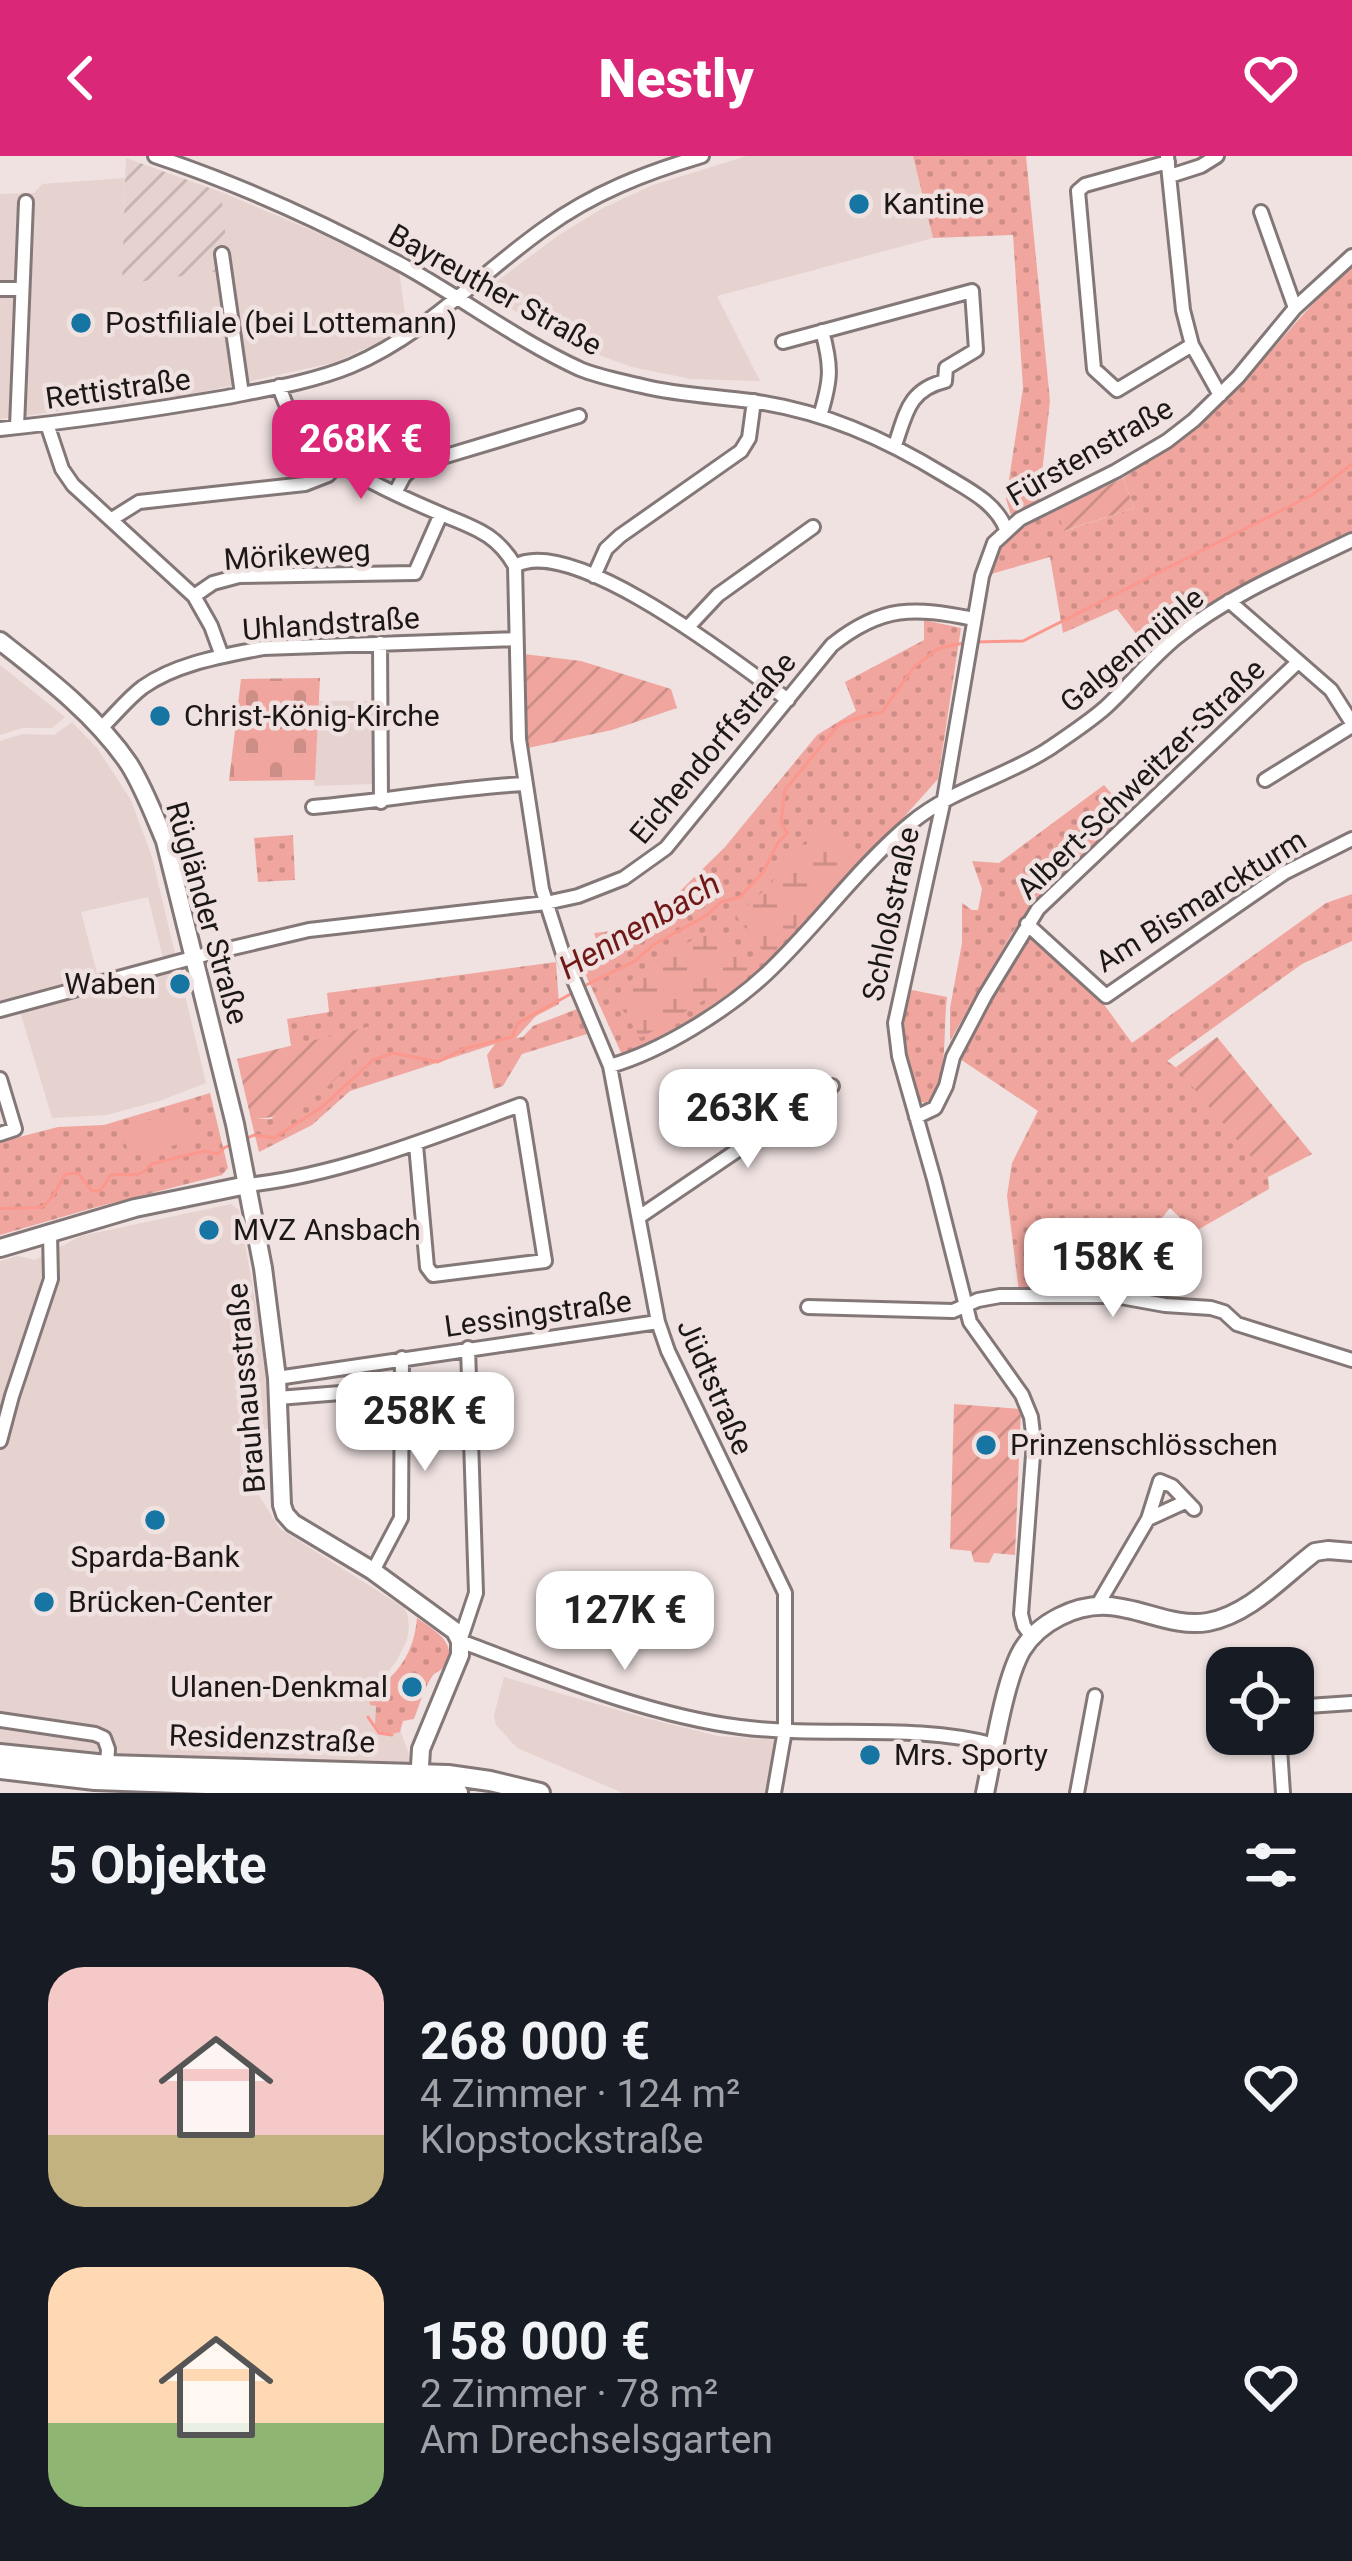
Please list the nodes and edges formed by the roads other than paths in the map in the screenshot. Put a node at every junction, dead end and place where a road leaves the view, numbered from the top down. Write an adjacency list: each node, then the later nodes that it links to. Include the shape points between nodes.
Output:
1 (154, 156): 12 (street, Bayreuther Straße, via 323,224)
2 (702, 156): 4 (street, Rettistraße)
3 (1217, 156): 5 (street, via 1201,166)
4 (674, 160): 12 (street, Rettistraße, via 578,205)
5 (1168, 165): 16 (street); 16 (street, via 1078,191 1094,369 1117,390)
6 (26, 202): 11 (street)
7 (1261, 212): 13 (street)
8 (222, 254): 18 (street)
9 (1352, 256): 13 (street, Fürstenstraße)
10 (0, 289): 11 (street)
11 (21, 289): 24 (street)
12 (457, 297): 17 (street, Rettistraße, via 353,365); 20 (street, Bayreuther Straße, via 584,371)
13 (1294, 308): 19 (street, Fürstenstraße)
14 (822, 331): 15 (street); 22 (street, via 831,363); 26 (street, via 972,292 976,350 912,399)
15 (783, 342)
16 (1192, 345): 19 (street)
17 (279, 386): 18 (street, Rettistraße); 27 (street, via 306,438)
18 (242, 394): 23 (street, Rettistraße)
19 (1220, 395): 32 (street, Fürstenstraße, via 1167,441)
20 (754, 401): 22 (street, Bayreuther Straße); 35 (street, via 741,451 620,536)
21 (578, 416): 28 (street, via 416,465)
22 (820, 416): 26 (street, Bayreuther Straße)
23 (47, 424): 24 (street, Rettistraße); 30 (street, via 62,470)
24 (17, 427): 25 (street, Rettistraße)
25 (0, 429)
26 (895, 445): 32 (street, Bayreuther Straße, via 980,496)
27 (340, 463): 28 (street); 30 (street, via 305,484 139,502)
28 (395, 493): 29 (street)
29 (441, 514): 34 (street, via 483,531); 36 (street, Mörikeweg, via 415,573 239,577)
30 (112, 519): 36 (street)
31 (813, 527): 39 (street, via 718,595)
32 (1006, 530): 38 (street, Schloßstraße, via 982,576)
33 (1352, 540): 37 (street, Galgenmühle)
34 (515, 566): 35 (street, via 554,560); 40 (street, Jüdtstraße)
35 (594, 576): 39 (street)
36 (194, 596): 43 (street)
37 (1229, 602): 44 (street); 50 (street, Galgenmühle, via 1043,753)
38 (974, 619): 45 (street, Eichendorffstraße, via 909,611 855,626); 50 (street, Schloßstraße)
39 (689, 626): 45 (street)
40 (516, 639): 42 (street, Uhlandstraße); 49 (street, Jüdtstraße)
41 (0, 641): 47 (main road, Rügländer Straße)
42 (380, 643): 43 (street, Uhlandstraße); 51 (street)
43 (222, 656): 47 (street, Uhlandstraße, via 142,688)
44 (1298, 662): 46 (street, via 1331,690); 57 (street, Albert-Schweitzer-Straße)
45 (788, 700): 56 (street, Eichendorffstraße, via 645,865 606,887)
46 (1352, 724): 48 (street)
47 (100, 729): 58 (main road, Rügländer Straße, via 157,821)
48 (1265, 780)
49 (524, 784): 51 (street); 56 (street, Jüdtstraße)
50 (944, 799): 53 (street, Galgenmühle); 55 (street, Schloßstraße)
51 (381, 802): 52 (street)
52 (313, 806)
53 (911, 823): 55 (street); 60 (street, Galgenmühle, via 741,994)
54 (1352, 839): 57 (street, Am Bismarckturm, via 1284,873 1106,996)
55 (934, 840): 63 (street, Schloßstraße, via 895,1023)
56 (546, 903): 58 (street, Eichendorffstraße, via 309,930); 60 (street, Jüdtstraße)
57 (1027, 924): 63 (street, Albert-Schweitzer-Straße, via 953,1057 935,1108)
58 (196, 958): 59 (street, Eichendorffstraße); 66 (main road, Rügländer Straße)
59 (0, 1010)
60 (610, 1066): 67 (street, Jüdtstraße)
61 (0, 1079): 64 (street, via 15,1130)
62 (832, 1086): 67 (street)
63 (916, 1117): 71 (street, Schloßstraße)
64 (0, 1134)
65 (416, 1145): 65 (street, via 520,1105 545,1261 434,1275); 66 (street)
66 (248, 1185): 68 (main road); 76 (main road, Brauhausstraße)
67 (639, 1217): 72 (street, Jüdtstraße)
68 (50, 1233): 69 (main road); 79 (street, via 51,1279)
69 (0, 1248)
70 (808, 1307): 71 (street)
71 (966, 1307): 75 (street, via 1000,1296 1211,1307 1238,1324); 84 (street, Schloßstraße, via 1031,1417 1021,1614)
72 (658, 1322): 73 (street, Lessingstraße); 90 (street, Jüdtstraße, via 785,1593)
73 (468, 1348): 74 (street, Lessingstraße); 85 (street, via 476,1593)
74 (402, 1358): 76 (street, Lessingstraße); 77 (street)
75 (1352, 1360)
76 (277, 1378): 78 (main road, Brauhausstraße)
77 (403, 1388): 78 (street); 82 (street, via 401,1518)
78 (278, 1398): 82 (main road, Brauhausstraße, via 285,1514)
79 (0, 1438)
80 (1148, 1519): 80 (street, via 1190,1505 1160,1481); 83 (street)
81 (1352, 1552): 83 (main road, via 1315,1552 1252,1603 1203,1623)
82 (373, 1571): 85 (main road, Brauhausstraße)
83 (1097, 1606): 84 (main road, via 1061,1616)
84 (1032, 1637): 91 (main road, via 1018,1657)
85 (460, 1641): 90 (street, Brauhausstraße, via 647,1706); 96 (main road, via 421,1750)
86 (1095, 1696): 101 (street)
87 (1352, 1703): 88 (street)
88 (1314, 1706)
89 (0, 1720): 95 (street, via 104,1738)
90 (785, 1730): 91 (street, Brauhausstraße); 99 (street, Jüdtstraße)
91 (995, 1744): 100 (main road)
92 (0, 1754): 95 (main road, Residenzstraße)
93 (1280, 1755): 102 (street)
94 (0, 1769): 95 (main road, Residenzstraße)
95 (106, 1773): 96 (main road, Residenzstraße)
96 (419, 1782): 97 (main road, Residenzstraße); 98 (main road, Residenzstraße, via 490,1780)
97 (458, 1793)
98 (540, 1793)
99 (774, 1793)
100 (985, 1793)
101 (1077, 1793)
102 (1282, 1793)

